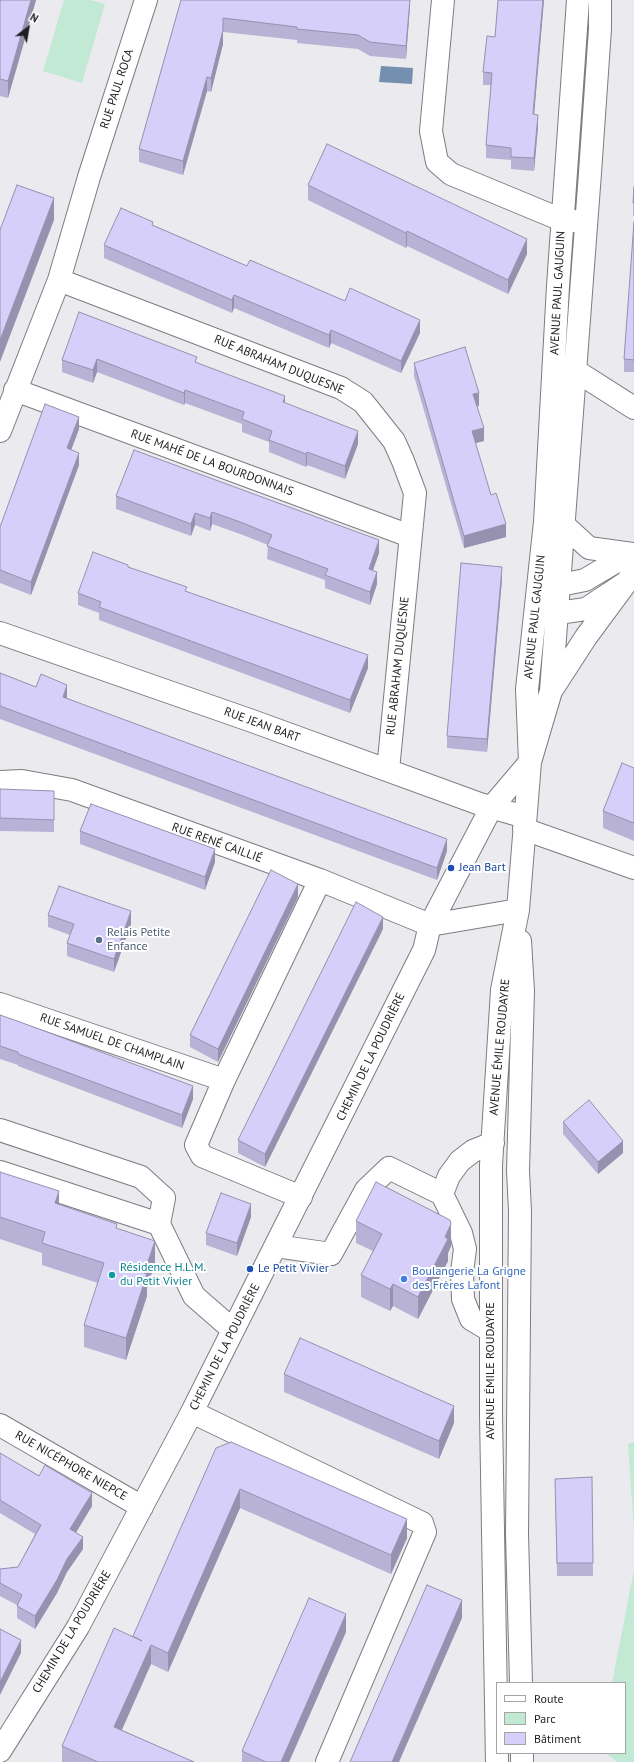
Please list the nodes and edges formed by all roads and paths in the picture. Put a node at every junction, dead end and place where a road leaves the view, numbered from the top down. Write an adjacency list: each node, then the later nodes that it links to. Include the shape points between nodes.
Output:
1 (146, 0): 7 (street, RUE PAUL ROCA)
2 (443, 0): 6 (street, via 431,132 437,162 450,174)
3 (578, 0): 6 (street, AVENUE PAUL GAUGUIN)
4 (600, 0): 5 (street, AVENUE PAUL GAUGUIN)
5 (590, 172): 6 (street, AVENUE PAUL GAUGUIN); 8 (street, AVENUE PAUL GAUGUIN)
6 (568, 221): 8 (street, AVENUE PAUL GAUGUIN, via 575,284); 13 (street, AVENUE PAUL GAUGUIN)
7 (59, 280): 10 (street, RUE PAUL ROCA); 14 (street, RUE ABRAHAM DUQUESNE, via 341,388 363,402 394,440 412,487 414,493)
8 (581, 295): 9 (street, AVENUE PAUL GAUGUIN)
9 (576, 371): 11 (street); 13 (street, AVENUE PAUL GAUGUIN)
10 (15, 390): 12 (street, RUE PAUL ROCA); 14 (street, RUE MAHÉ DE LA BOURDONNAIS)
11 (634, 408)
12 (0, 431)
13 (555, 524): 15 (street, via 589,548); 16 (street); 18 (street, AVENUE PAUL GAUGUIN)
14 (410, 536): 22 (street, RUE ABRAHAM DUQUESNE)
15 (630, 566): 16 (street); 17 (street, via 586,609); 20 (street)
16 (554, 589): 17 (street, AVENUE PAUL GAUGUIN); 18 (street)
17 (558, 613): 20 (street, AVENUE PAUL GAUGUIN)
18 (535, 617): 21 (street, AVENUE PAUL GAUGUIN, via 527,689)
19 (0, 633): 22 (street, RUE JEAN BART)
20 (551, 691): 21 (street, AVENUE PAUL GAUGUIN)
21 (530, 762): 24 (street, CHEMIN DE LA POUDRIÈRE); 25 (street, AVENUE ÉMILE ROUDAYRE)
22 (388, 770): 24 (street, RUE JEAN BART)
23 (0, 782): 27 (street, RUE RENÉ CAILLIÉ, via 22,781 72,790)
24 (491, 808): 25 (street, RUE JEAN BART); 29 (street, CHEMIN DE LA POUDRIÈRE)
25 (524, 823): 26 (street, RUE JEAN BART); 28 (street, AVENUE ÉMILE ROUDAYRE)
26 (634, 868)
27 (320, 880): 29 (street, RUE RENÉ CAILLIÉ); 31 (street)
28 (518, 910): 29 (street); 33 (street, AVENUE ÉMILE ROUDAYRE, via 502,990); 45 (street, AVENUE ÉMILE ROUDAYRE, via 523,991 518,1171 520,1219 517,1534)
29 (430, 924): 36 (street, CHEMIN DE LA POUDRIÈRE, via 424,950)
30 (0, 1004): 31 (street, RUE SAMUEL DE CHAMPLAIN)
31 (224, 1080): 36 (street, via 196,1145 202,1156)
32 (0, 1130): 37 (street, via 141,1177 164,1198)
33 (492, 1143): 35 (street, via 473,1151 460,1161 448,1176); 40 (street, AVENUE ÉMILE ROUDAYRE)
34 (0, 1172): 37 (street)
35 (442, 1194): 38 (street, via 389,1168 366,1190 331,1254); 40 (street, via 461,1233 465,1249 462,1272 463,1299 472,1319)
36 (301, 1197): 38 (street, CHEMIN DE LA POUDRIÈRE)
37 (159, 1224): 39 (street, via 194,1296)
38 (276, 1246): 39 (street, CHEMIN DE LA POUDRIÈRE)
39 (233, 1330): 41 (street, CHEMIN DE LA POUDRIÈRE)
40 (491, 1331): 44 (street, AVENUE ÉMILE ROUDAYRE)
41 (192, 1412): 43 (street, CHEMIN DE LA POUDRIÈRE); 49 (street, via 422,1523 425,1532)
42 (0, 1425): 43 (street, RUE NICÉPHORE NIEPCE)
43 (142, 1508): 48 (street, CHEMIN DE LA POUDRIÈRE, via 78,1627)
44 (495, 1618): 45 (street); 47 (street, AVENUE ÉMILE ROUDAYRE)
45 (520, 1618): 46 (street, AVENUE ÉMILE ROUDAYRE)
46 (521, 1682)
47 (496, 1690)
48 (3, 1740)
49 (327, 1762)

